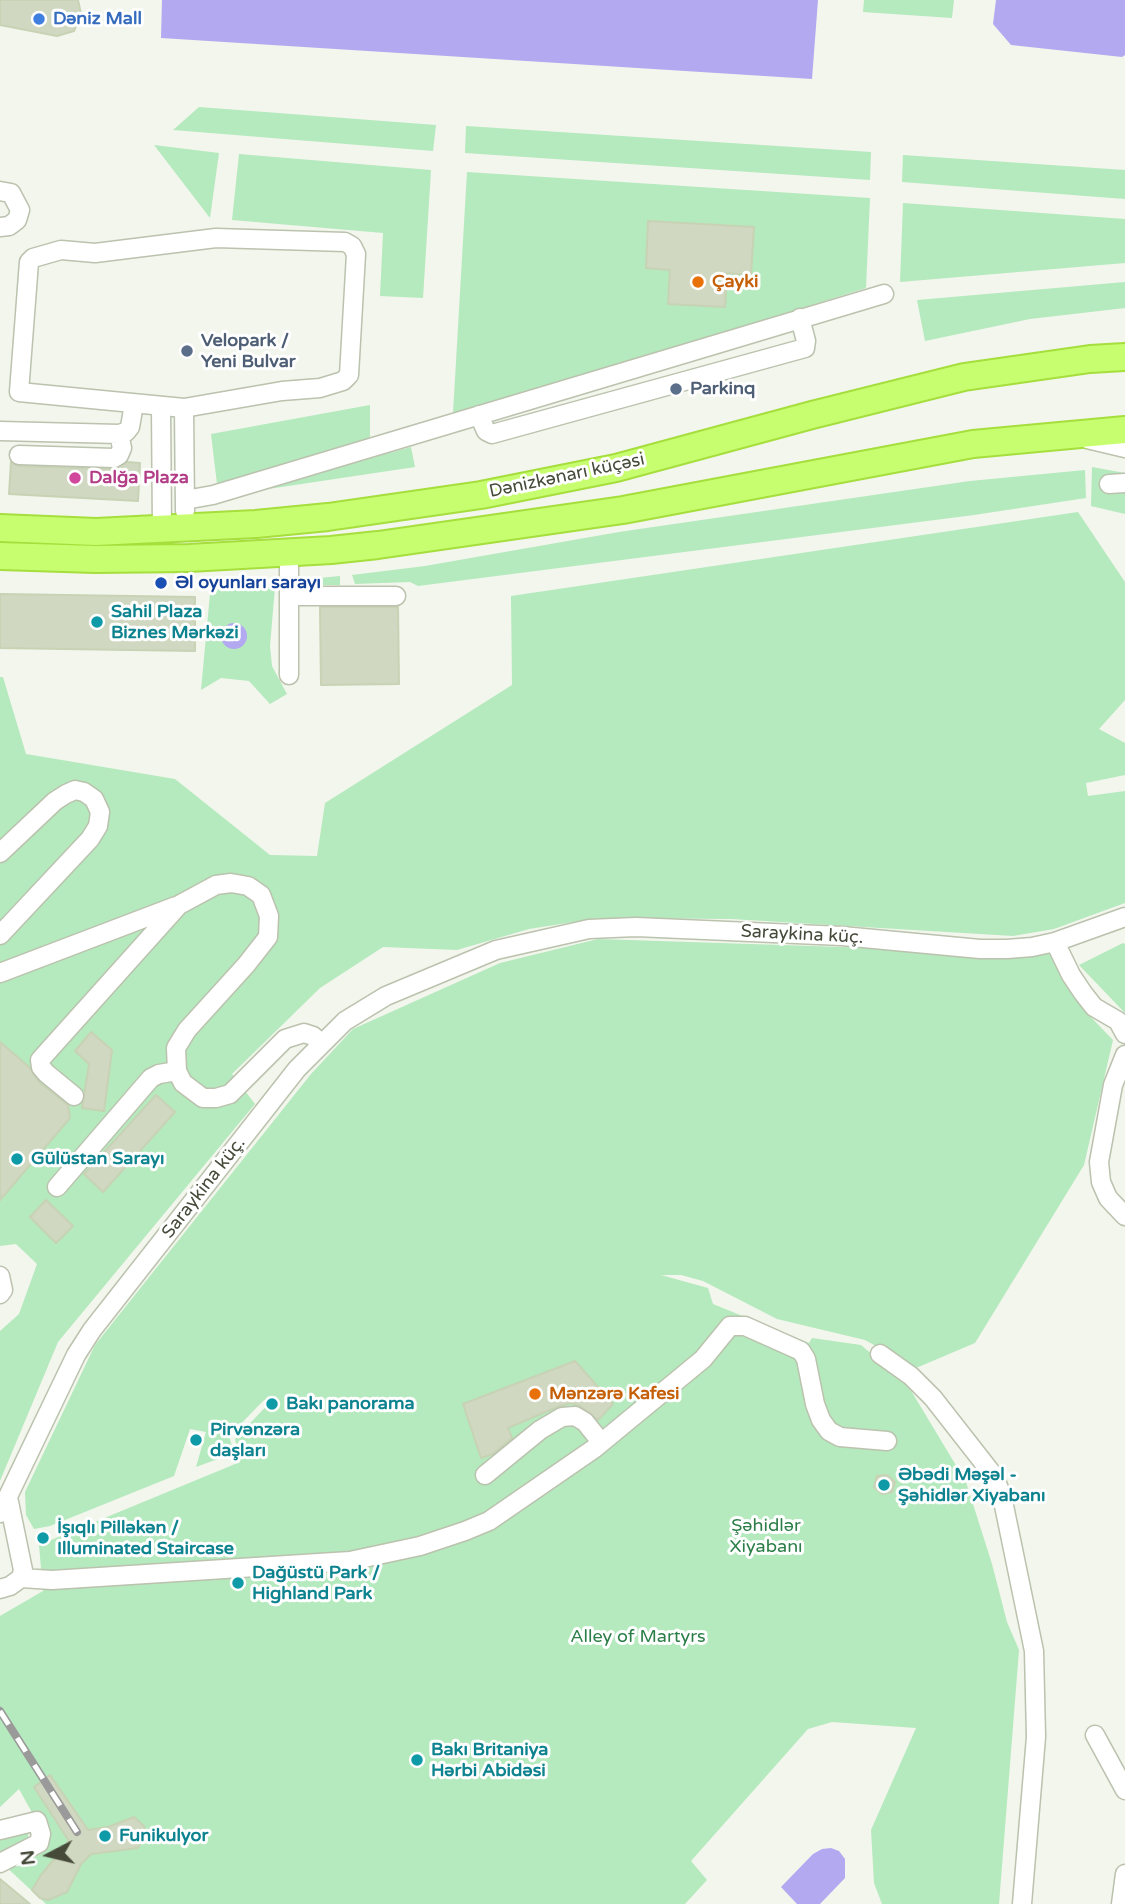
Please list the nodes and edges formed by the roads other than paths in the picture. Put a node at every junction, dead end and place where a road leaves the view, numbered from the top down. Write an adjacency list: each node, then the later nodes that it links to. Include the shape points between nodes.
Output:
1 (0, 191): 2 (street, via 11,194 20,211 17,220)
2 (0, 227)
3 (884, 294): 4 (street)
4 (800, 318): 9 (street); 9 (street, via 805,348 492,434)
5 (1125, 356): 18 (highway, Dənizkənarı küçəsi, via 964,377 544,484 328,517)
6 (134, 404): 7 (street); 8 (street, via 19,392 29,262 33,258 61,250 95,253 216,238 345,242 352,246 356,254 349,375 343,381); 12 (street, via 130,427)
7 (161, 407): 8 (street); 18 (street)
8 (184, 408): 16 (street)
9 (479, 415): 16 (street)
10 (1125, 430): 13 (highway)
11 (0, 431): 12 (street)
12 (119, 434): 15 (street, via 122,448 114,458)
13 (1063, 434): 14 (street); 19 (highway, via 973,444 551,522)
14 (1125, 448)
15 (19, 455)
16 (185, 500): 18 (street)
17 (0, 528): 18 (highway, Dənizkənarı küçəsi)
18 (174, 529)
19 (289, 553): 20 (highway, via 115,559); 21 (street)
20 (0, 556)
21 (289, 596): 22 (street); 23 (street)
22 (396, 596)
23 (289, 675)
24 (0, 853): 27 (street, via 66,794 75,790 94,799 100,812 90,839)
25 (179, 905): 29 (street); 33 (street, via 216,885 231,883 248,886 261,895 269,916 268,937 176,1048); 34 (street, via 40,1060 46,1073)
26 (1125, 918): 28 (street, Saraykina küç.)
27 (0, 936)
28 (1055, 942): 30 (street, via 1083,993 1094,1007 1118,1021); 31 (street, Saraykina küç., via 1020,949 980,949 842,936 609,928 567,933 449,969 364,1008)
29 (0, 973)
30 (1125, 1034)
31 (321, 1043): 33 (street, via 304,1033 285,1039 230,1094 216,1098 194,1093); 43 (street, Saraykina küç., via 92,1330)
32 (1125, 1055): 36 (street, via 1113,1085 1099,1161 1108,1198)
33 (177, 1071): 35 (street, via 151,1079)
34 (74, 1096)
35 (57, 1187)
36 (1125, 1216)
37 (0, 1276): 38 (street)
38 (0, 1294)
39 (880, 1354): 51 (street, via 933,1398 994,1476 1002,1496 1034,1651 1036,1737)
40 (887, 1441): 41 (street, via 840,1437 829,1431 815,1404 801,1350 745,1326 730,1326 704,1359)
41 (601, 1442): 42 (street, via 585,1422 575,1416 562,1417); 44 (street, via 489,1521 420,1546 350,1561 52,1580)
42 (485, 1475)
43 (4, 1505): 44 (street, via 23,1562)
44 (21, 1578): 45 (street)
45 (0, 1589)
46 (1095, 1735): 47 (street)
47 (1125, 1790)
48 (0, 1830): 49 (street, via 37,1821 41,1834 39,1843)
49 (0, 1863)
50 (1125, 1874): 52 (street)
51 (1021, 1904)
52 (1121, 1904)

